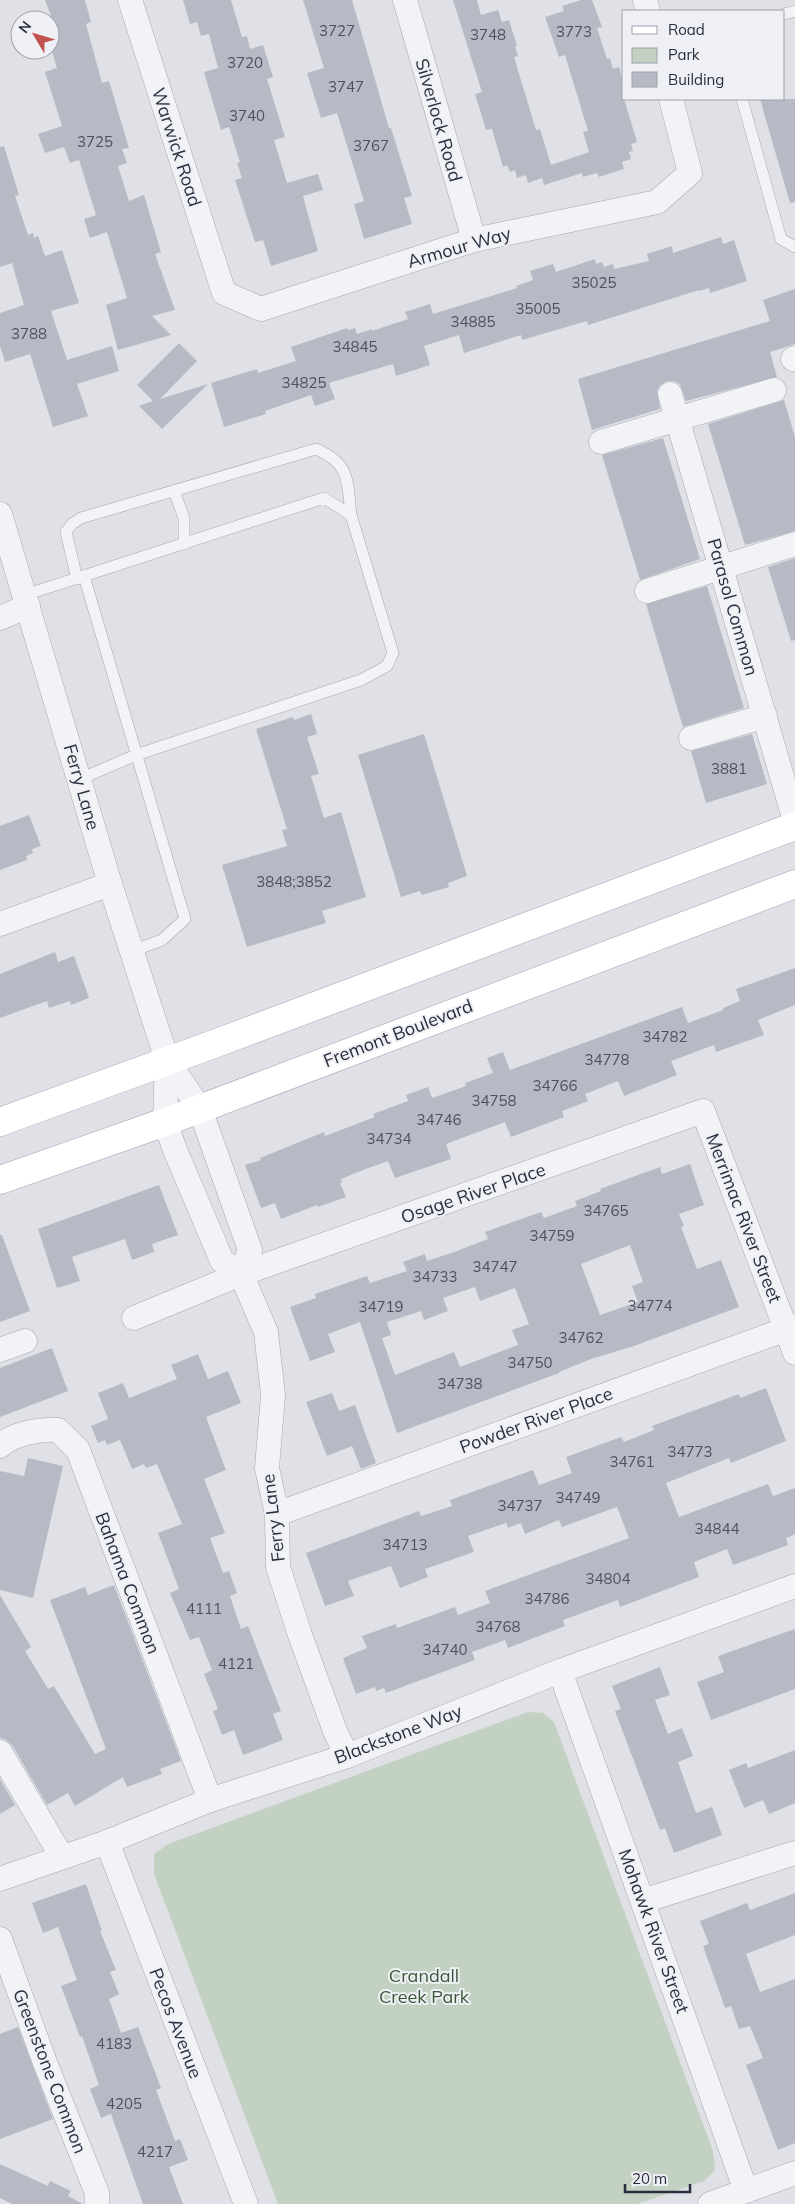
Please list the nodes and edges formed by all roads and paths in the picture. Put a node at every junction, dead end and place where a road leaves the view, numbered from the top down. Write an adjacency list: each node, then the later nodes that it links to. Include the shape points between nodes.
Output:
1 (130, 0): 7 (street, Warwick Road)
2 (405, 0): 5 (street, Silverlock Road)
3 (671, 100): 5 (street, Armour Way, via 690,173 658,202)
4 (742, 100): 6 (lane, via 780,239)
5 (474, 240): 7 (street, Armour Way, via 261,309)
6 (795, 246)
7 (224, 293)
8 (774, 390): 10 (street)
9 (670, 394): 10 (street, Parasol Common)
10 (678, 419): 11 (street); 17 (street, Parasol Common)
11 (601, 442)
12 (174, 491): 14 (lane, via 316,449 333,456 345,472); 15 (lane, via 184,518); 18 (lane, via 81,518 72,524 66,532)
13 (0, 514): 20 (street, Ferry Lane)
14 (351, 515): 15 (lane, via 324,498); 24 (lane, via 393,653 387,666 362,680)
15 (184, 544): 18 (lane)
16 (795, 544): 17 (street)
17 (722, 566): 19 (street); 22 (street, Parasol Common)
18 (80, 578): 20 (lane); 24 (lane)
19 (647, 591)
20 (27, 601): 21 (street); 25 (street, Ferry Lane)
21 (0, 618)
22 (765, 716): 23 (street); 26 (street, Parasol Common)
23 (691, 738)
24 (136, 755): 25 (lane); 31 (lane, via 185,919 162,940)
25 (80, 779): 28 (street, Ferry Lane)
26 (795, 821)
27 (795, 826): 32 (main road)
28 (110, 884): 30 (street); 31 (street, Ferry Lane)
29 (795, 884): 33 (main road, Fremont Boulevard)
30 (0, 924)
31 (132, 951): 32 (street, Ferry Lane)
32 (167, 1060): 33 (street, Ferry Lane); 35 (main road); 36 (street, Ferry Lane)
33 (200, 1108): 36 (main road, Fremont Boulevard); 38 (street, Ferry Lane, via 250,1250)
34 (704, 1111): 38 (street, Osage River Place); 40 (street, Merrimac River Street)
35 (0, 1122)
36 (165, 1122): 37 (main road, Fremont Boulevard); 38 (street, Ferry Lane, via 222,1261)
37 (0, 1180)
38 (242, 1274): 39 (street, Osage River Place); 45 (street, Ferry Lane, via 266,1332 273,1395 267,1468)
39 (134, 1318)
40 (791, 1327): 43 (street, Merrimac River Street); 45 (street, Powder River Place)
41 (26, 1341): 42 (street)
42 (0, 1350)
43 (795, 1354)
44 (0, 1446): 50 (street, Bahama Common, via 5,1441 42,1429 58,1430 78,1450)
45 (277, 1514): 49 (street, Ferry Lane, via 278,1567 335,1731)
46 (795, 1586): 47 (street, Blackstone Way)
47 (560, 1671): 49 (street, Blackstone Way); 55 (street, Mohawk River Street)
48 (0, 1752): 53 (street)
49 (347, 1756): 50 (street, Blackstone Way)
50 (210, 1800): 51 (street, Blackstone Way)
51 (107, 1842): 53 (street, Blackstone Way); 60 (street, Pecos Avenue)
52 (795, 1853): 55 (street)
53 (62, 1857): 54 (street, Blackstone Way)
54 (0, 1879)
55 (643, 1901): 58 (street, Mohawk River Street)
56 (0, 1939): 59 (street, Greenstone Common, via 97,2193)
57 (795, 2173): 58 (street)
58 (746, 2191): 61 (street)
59 (98, 2204)
60 (246, 2204)
61 (710, 2204)

